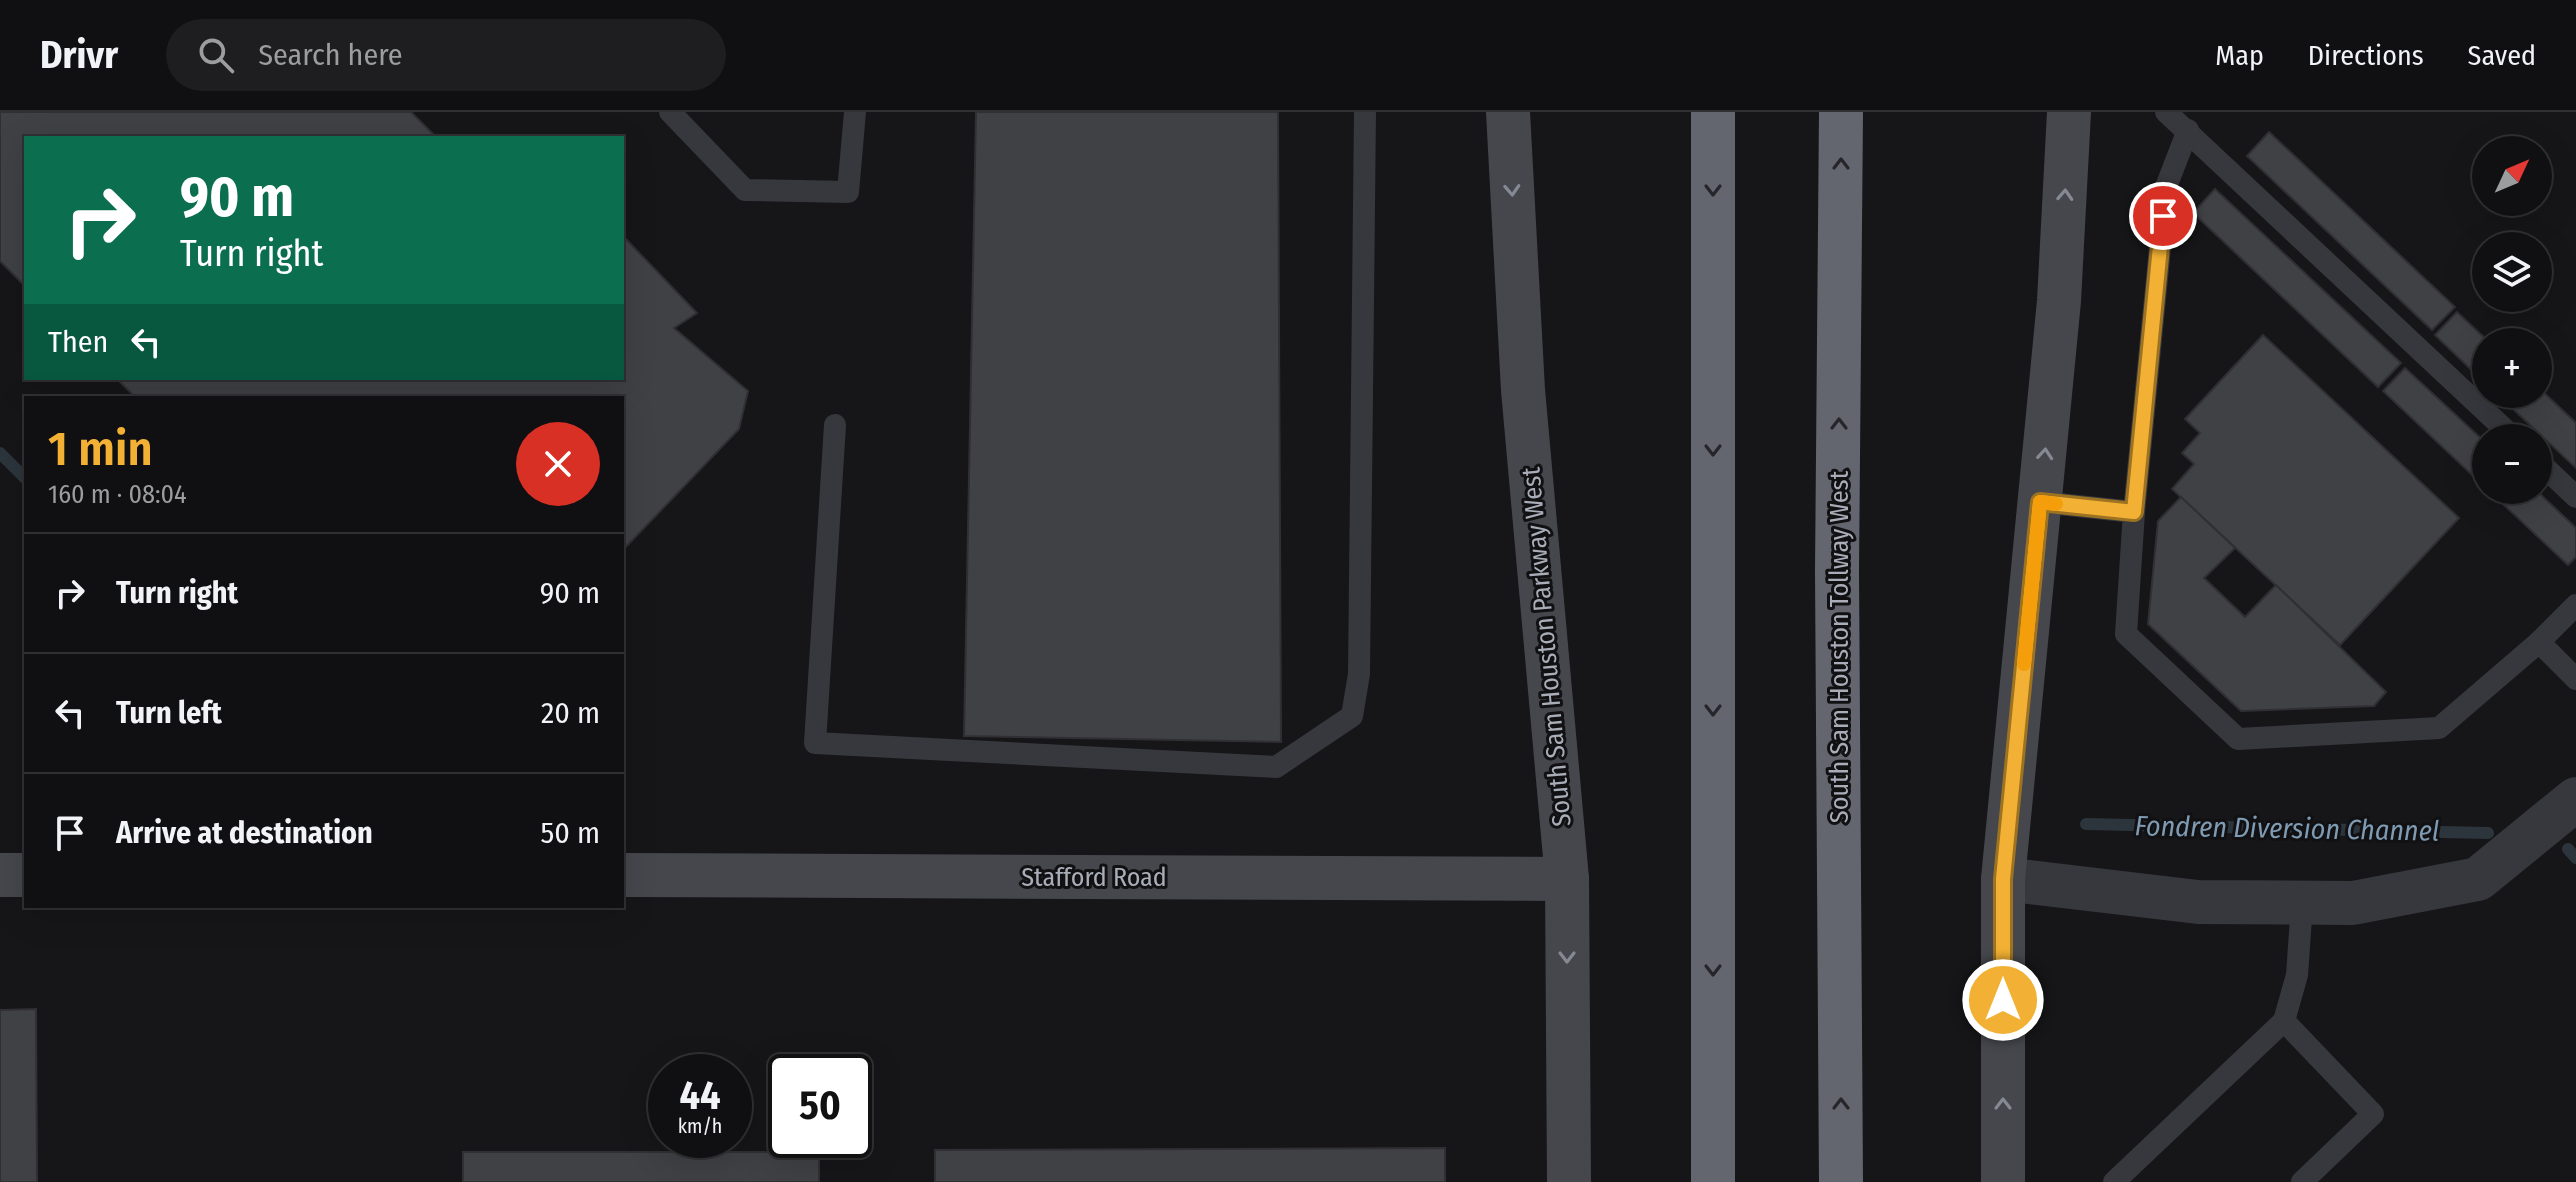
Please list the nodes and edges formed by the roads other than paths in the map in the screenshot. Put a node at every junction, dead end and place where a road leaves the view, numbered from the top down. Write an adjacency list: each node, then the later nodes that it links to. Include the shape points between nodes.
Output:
1 (670, 112): 2 (lane, via 745,190 848,192)
2 (855, 112)
3 (1365, 112): 11 (lane, via 1359,674 1352,716 1276,767 815,743)
4 (1508, 112): 23 (main road, South Sam Houston Parkway West, one-way to 23, via 1523,390)
5 (1713, 112): 28 (highway, one-way to 28)
6 (1841, 112): 29 (highway, South Sam Houston Tollway West, one-way to 6)
7 (2069, 112): 14 (main road, one-way to 7, via 2059,301)
8 (2166, 112): 9 (lane)
9 (2188, 130): 10 (lane); 15 (lane, via 2166,187)
10 (2499, 424)
11 (835, 425)
12 (2552, 474): 13 (lane)
13 (2576, 497)
14 (2040, 502): 15 (lane); 24 (main road)
15 (2134, 512): 17 (lane, via 2126,634 2238,739 2439,728)
16 (2576, 605): 17 (lane)
17 (2539, 642): 18 (lane)
18 (2576, 679)
19 (2576, 799): 25 (street, via 2478,879 2353,903)
20 (0, 875): 21 (main road)
21 (24, 875)
22 (624, 875): 23 (main road, Stafford Road)
23 (1567, 879): 27 (main road, South Sam Houston Parkway West, one-way to 27)
24 (2003, 879): 25 (street, via 2198,902); 30 (main road, one-way to 24)
25 (2302, 903): 26 (lane, via 2297,975)
26 (2284, 1021): 31 (lane); 32 (lane, via 2373,1114)
27 (1569, 1182)
28 (1713, 1182)
29 (1841, 1182)
30 (2003, 1182)
31 (2114, 1182)
32 (2302, 1182)

